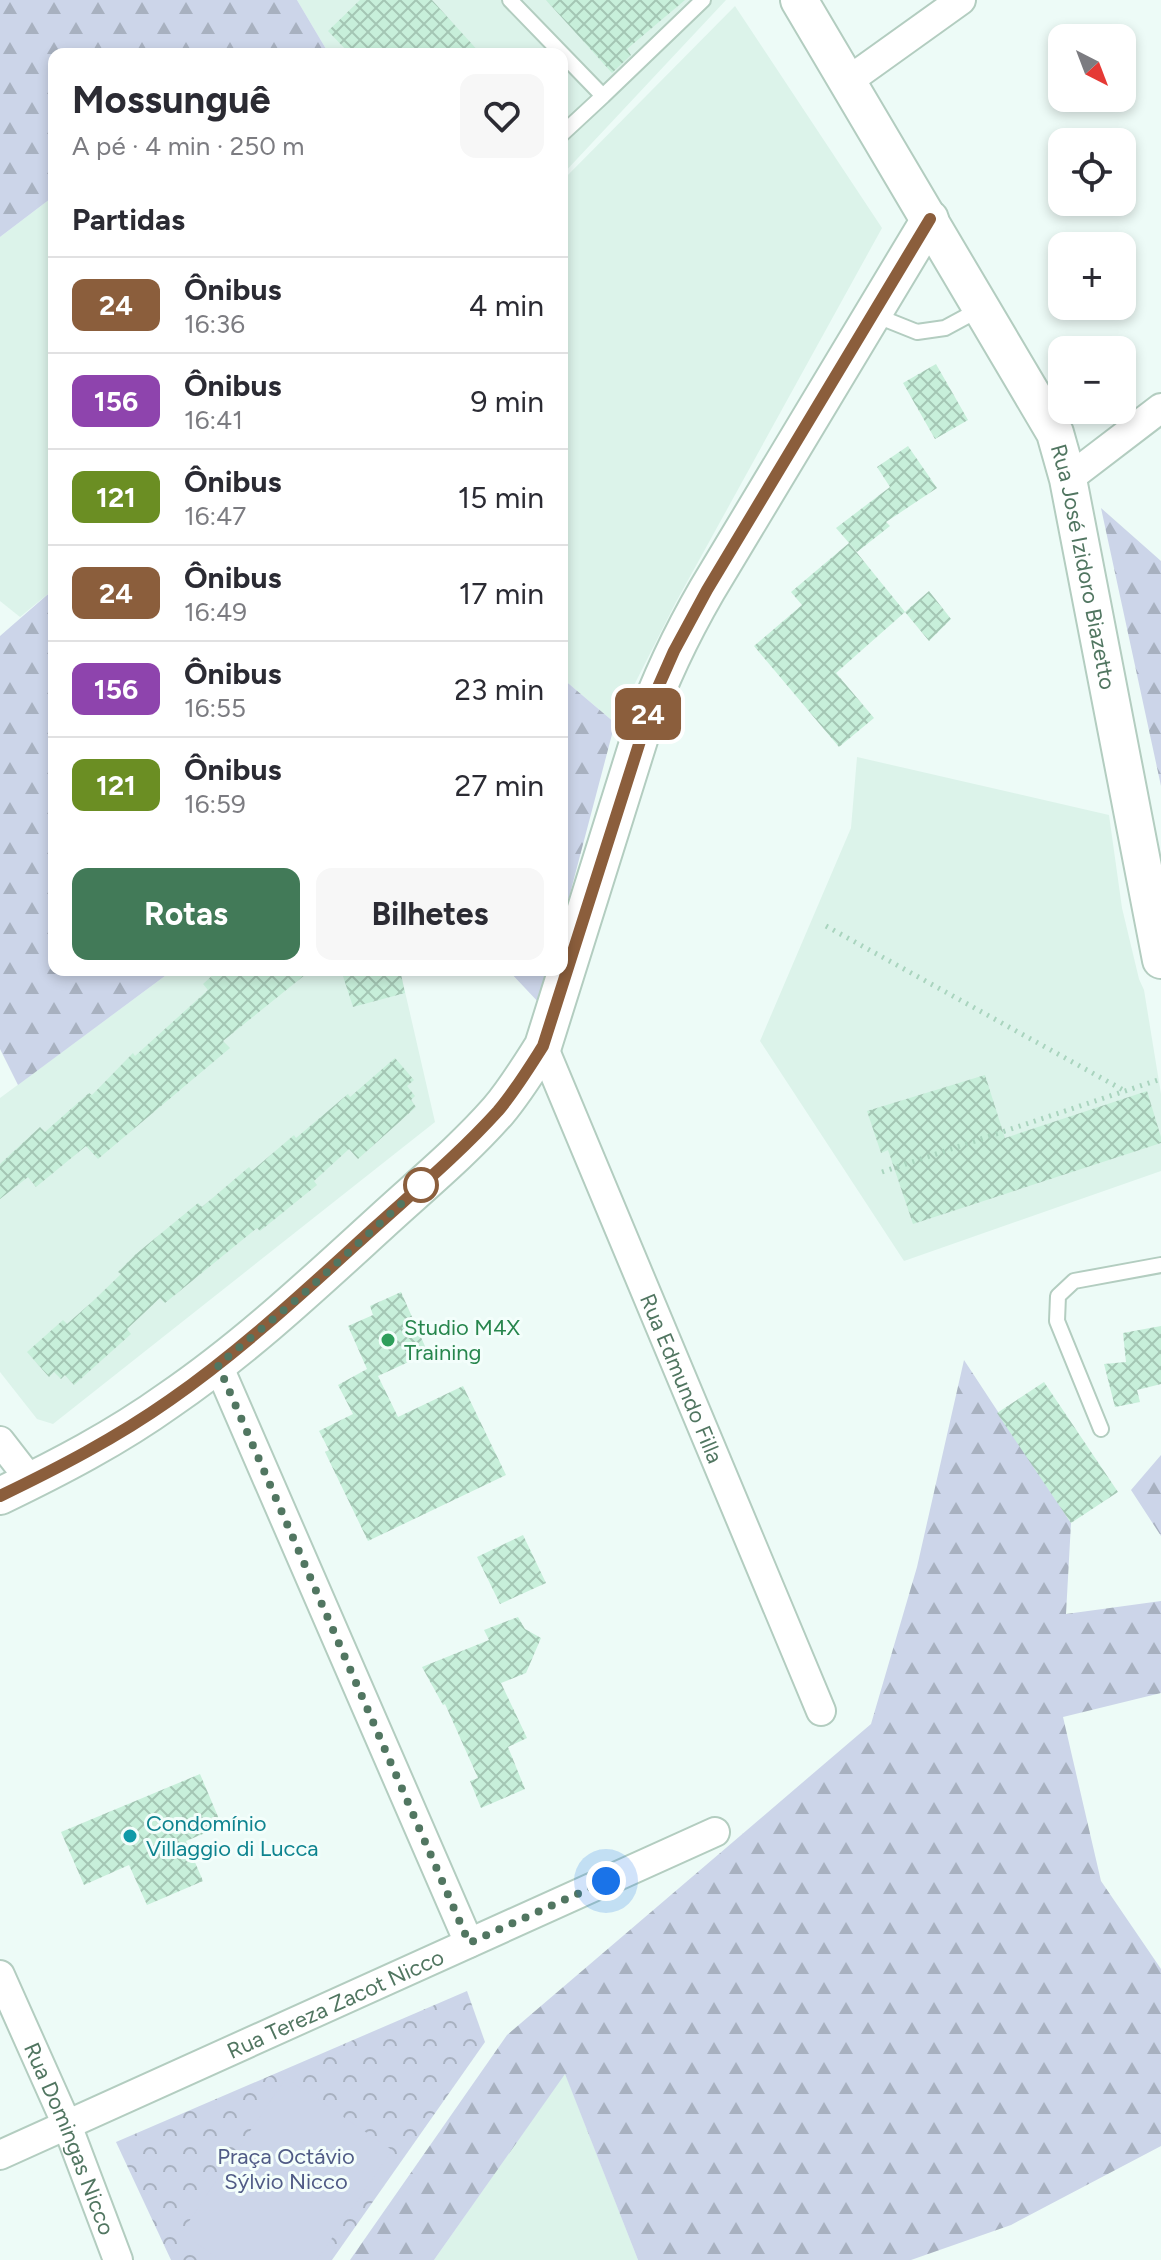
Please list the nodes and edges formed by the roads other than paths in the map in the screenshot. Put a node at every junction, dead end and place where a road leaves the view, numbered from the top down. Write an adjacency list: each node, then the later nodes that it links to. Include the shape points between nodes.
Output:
1 (510, 0): 5 (lane)
2 (703, 0): 8 (lane)
3 (799, 0): 7 (street, Rua José Izidoro Biazetto)
4 (961, 0): 7 (street)
5 (556, 48)
6 (568, 60): 8 (lane)
7 (848, 81): 10 (street, Rua José Izidoro Biazetto)
8 (603, 96): 9 (lane)
9 (568, 128)
10 (930, 219): 11 (street, Rua José Izidoro Biazetto); 12 (street)
11 (983, 308): 12 (lane, via 945,328 917,332); 14 (street, Rua José Izidoro Biazetto, via 1051,424)
12 (871, 313): 16 (street, via 674,651 643,727)
13 (1161, 408): 14 (street)
14 (1068, 479): 15 (street, Rua José Izidoro Biazetto)
15 (1161, 960)
16 (568, 966)
17 (565, 976): 18 (street)
18 (543, 1046): 20 (street, via 500,1109 469,1141); 24 (street, Rua Edmundo Filla)
19 (1161, 1265): 21 (lane, via 1074,1281 1058,1296 1057,1321)
20 (218, 1365): 23 (street, via 123,1430); 26 (street)
21 (1101, 1429)
22 (0, 1441): 23 (street)
23 (16, 1489)
24 (821, 1711)
25 (715, 1832): 26 (street, Rua Tereza Zacot Nicco)
26 (469, 1943): 28 (street, Rua Tereza Zacot Nicco)
27 (0, 1975): 28 (street, Rua Domingas Nicco)
28 (67, 2125): 29 (street, Rua Tereza Zacot Nicco); 30 (street, Rua Domingas Nicco)
29 (0, 2155)
30 (118, 2260)

